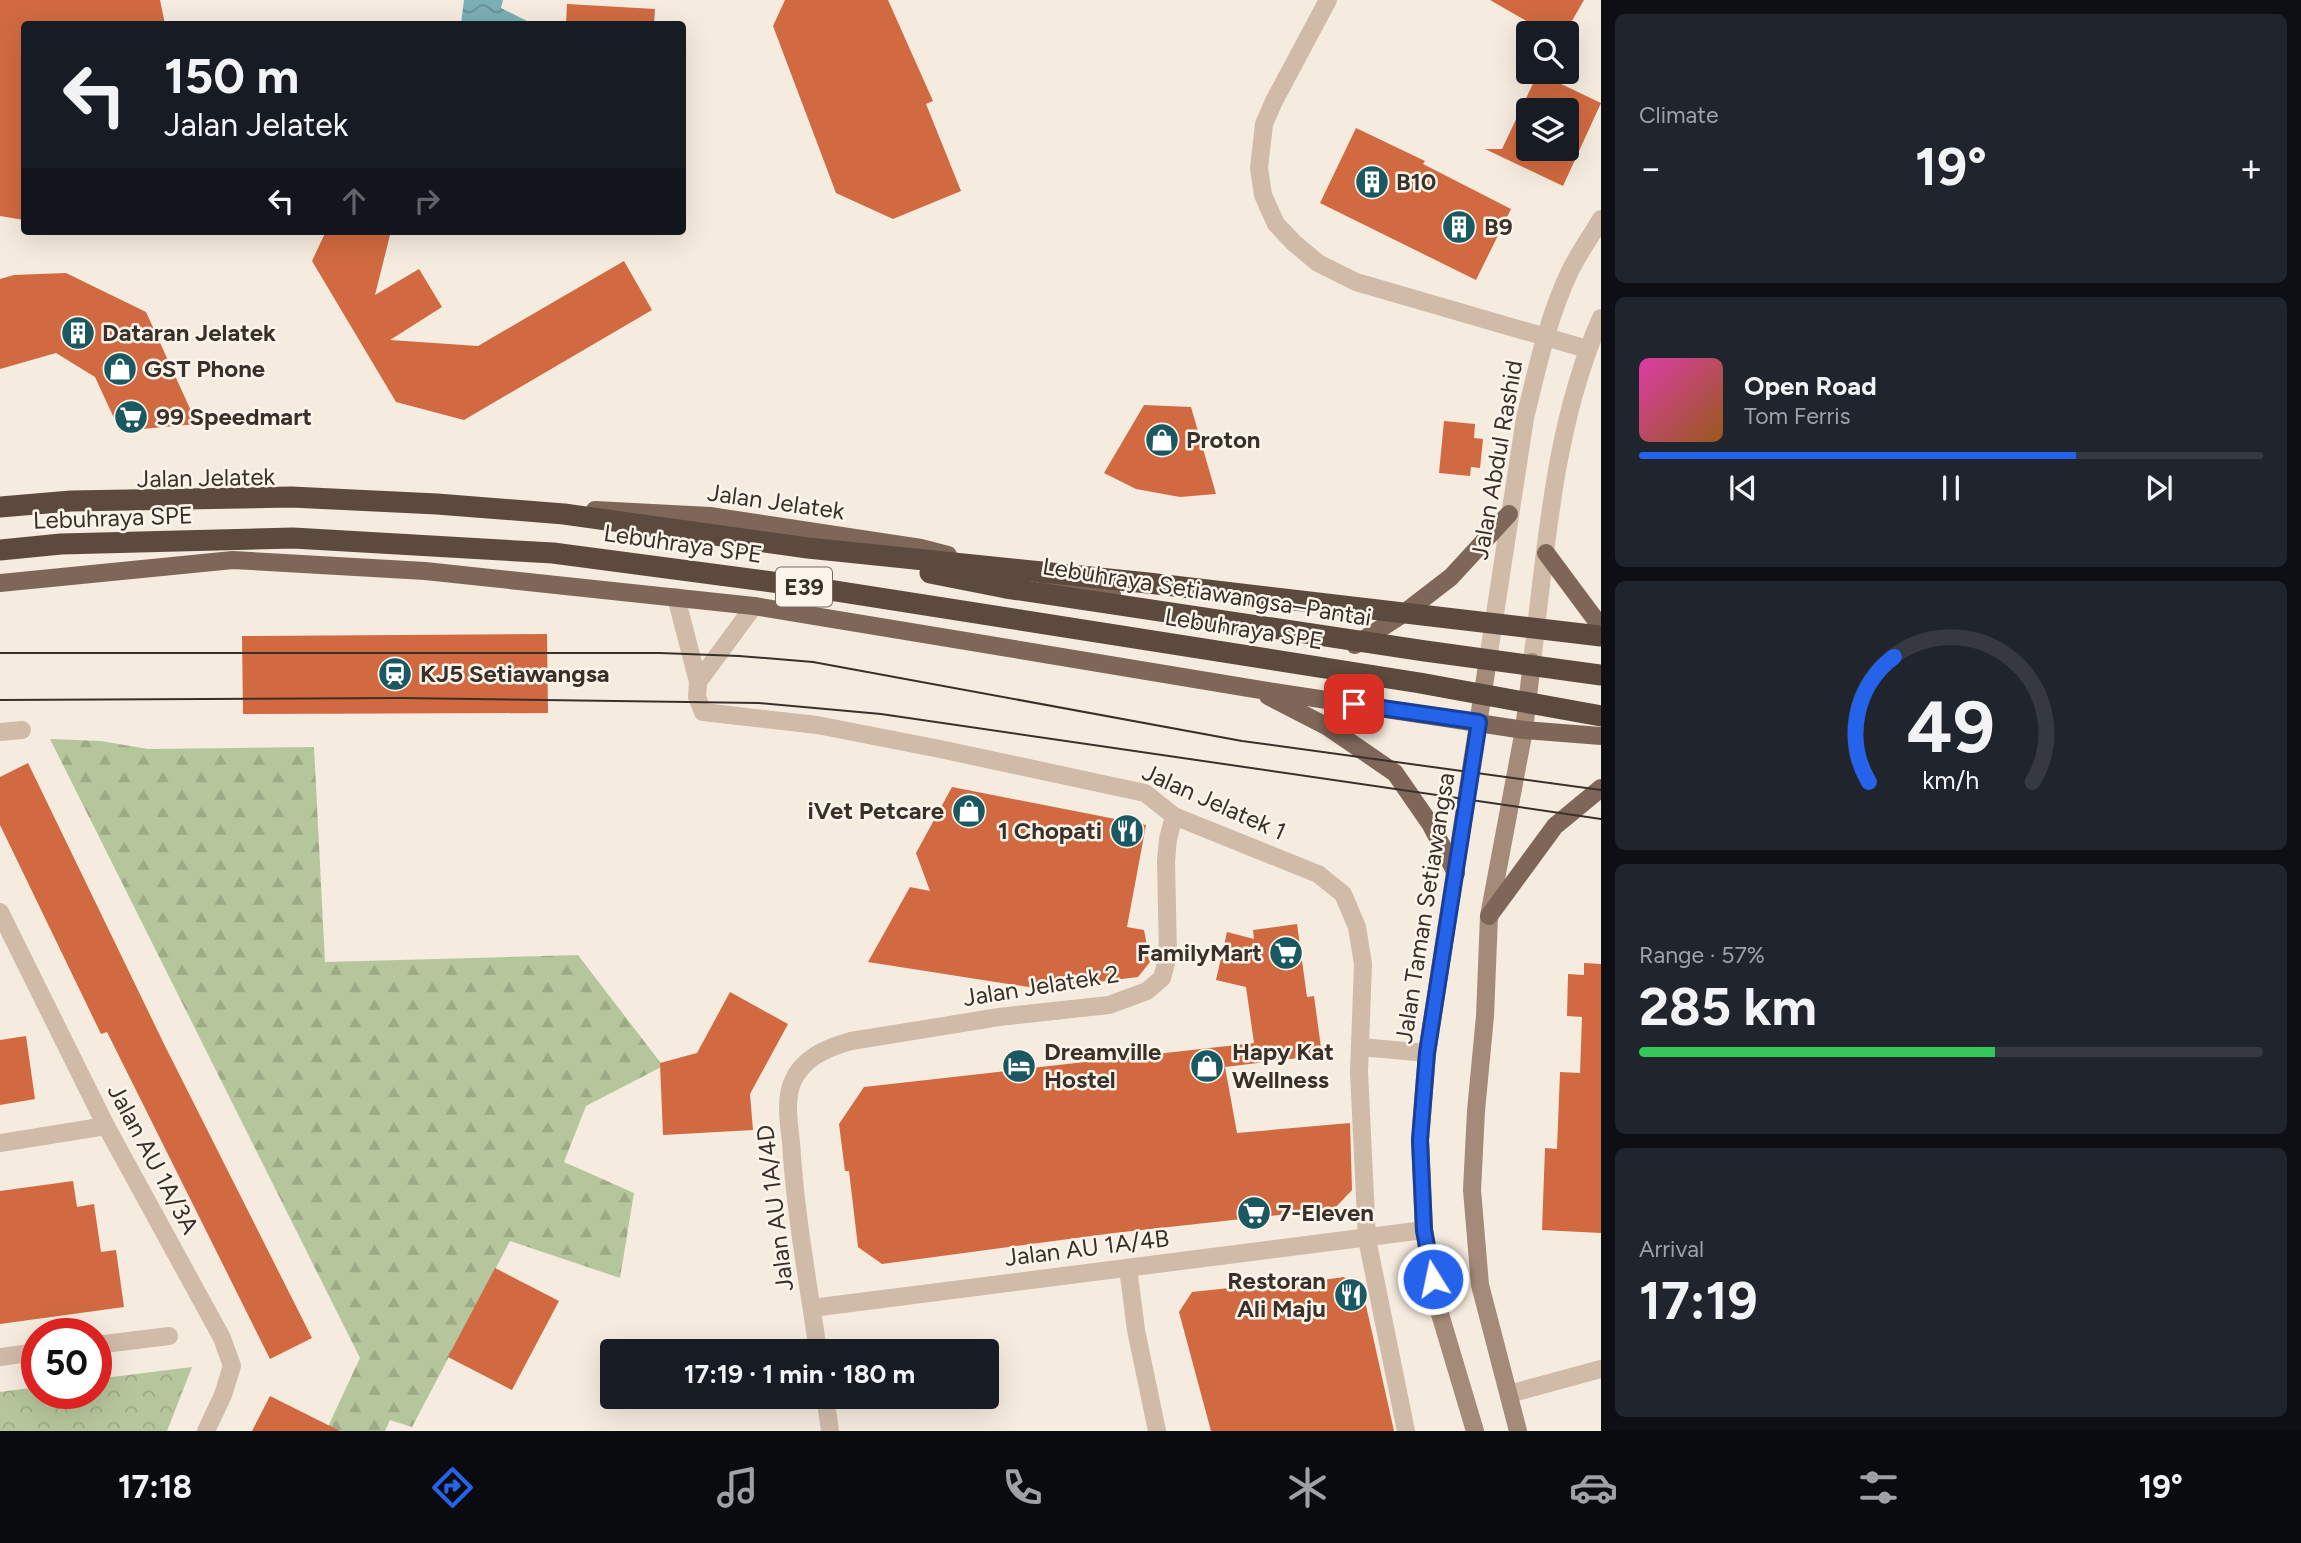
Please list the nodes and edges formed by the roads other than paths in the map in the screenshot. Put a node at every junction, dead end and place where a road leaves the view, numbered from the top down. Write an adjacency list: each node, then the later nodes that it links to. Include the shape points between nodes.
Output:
1 (1328, 0): 4 (street, via 1264,124 1259,168 1263,195 1276,224 1318,263 1356,282)
2 (1601, 219): 4 (street, Jalan Abdul Rashid, via 1570,272)
3 (1601, 318): 5 (street)
4 (1546, 337): 5 (street); 7 (street, Jalan Abdul Rashid, via 1525,418)
5 (1587, 349): 10 (street, via 1563,440)
6 (0, 506): 8 (highway, Lebuhraya SPE / E39, bridge, via 291,497 424,503 564,514); 16 (main road, Jalan Jelatek, via 411,500 710,516 921,548)
7 (1509, 514): 16 (main road, via 1451,577); 18 (street, Jalan Abdul Rashid)
8 (808, 548): 15 (highway, bridge); 20 (highway, Lebuhraya Setiawangsa–Pantai, bridge, via 1006,588)
9 (0, 550): 23 (highway, Lebuhraya SPE / E39, bridge, via 293,538 553,553 864,596)
10 (1546, 553): 14 (main road); 17 (street)
11 (0, 583): 12 (main road, via 233,560 425,570)
12 (676, 597): 13 (main road); 21 (street, Jalan Jelatek 1)
13 (754, 606): 21 (street); 22 (main road)
14 (1601, 627)
15 (1601, 635)
16 (1352, 647): 18 (main road, Jalan Jelatek)
17 (1532, 662): 18 (main road, Jalan Jelatek); 19 (main road, Jalan Jelatek); 26 (main road)
18 (1487, 666): 24 (main road, Jalan Abdul Rashid)
19 (1601, 668)
20 (1601, 675)
21 (698, 682): 30 (street, Jalan Jelatek 1, via 703,712 817,725 1145,793)
22 (1255, 689): 24 (main road); 31 (main road, via 1328,727 1395,773 1432,825)
23 (1601, 716)
24 (1479, 722): 26 (main road); 31 (main road, Jalan Taman Setiawangsa)
25 (22, 730): 27 (street)
26 (1524, 730): 28 (main road); 32 (main road)
27 (0, 732)
28 (1601, 736)
29 (1601, 788): 32 (main road, via 1555,826)
30 (1174, 816): 34 (street, Jalan Jelatek 1, via 1318,874 1343,894 1357,927 1363,964); 36 (street, Jalan Jelatek 2, via 1166,861 1168,956 1162,978 1147,991 1109,1005 851,1041 827,1048)
31 (1456, 873): 35 (main road, Jalan Taman Setiawangsa)
32 (1489, 916): 49 (main road, via 1472,1190 1480,1285)
33 (2, 919): 37 (street, Jalan AU 1A/3A)
34 (1361, 1047): 35 (street); 40 (street, Jalan Jelatek 1)
35 (1427, 1053): 39 (main road, Jalan Taman Setiawangsa, via 1420,1140)
36 (806, 1062): 42 (street, Jalan AU 1A/4D, via 792,1084 788,1109 793,1180)
37 (106, 1126): 38 (street); 51 (street, Jalan AU 1A/3A, via 222,1338 232,1366)
38 (0, 1143)
39 (1424, 1230): 40 (street, Jalan AU 1A/4B); 55 (main road, Jalan Taman Setiawangsa, via 1437,1304)
40 (1367, 1238): 41 (street, Jalan AU 1A/4B); 54 (street)
41 (1128, 1268): 42 (street, Jalan AU 1A/4B); 53 (street)
42 (812, 1308): 44 (street, Jalan AU 1A/4D)
43 (169, 1336): 45 (street)
44 (816, 1339)
45 (112, 1343)
46 (21, 1354): 47 (street)
47 (0, 1357)
48 (1601, 1369): 49 (street)
49 (1509, 1394): 56 (main road)
50 (827, 1409): 52 (street)
51 (206, 1431)
52 (830, 1431)
53 (1157, 1431)
54 (1406, 1431)
55 (1475, 1431)
56 (1518, 1431)

